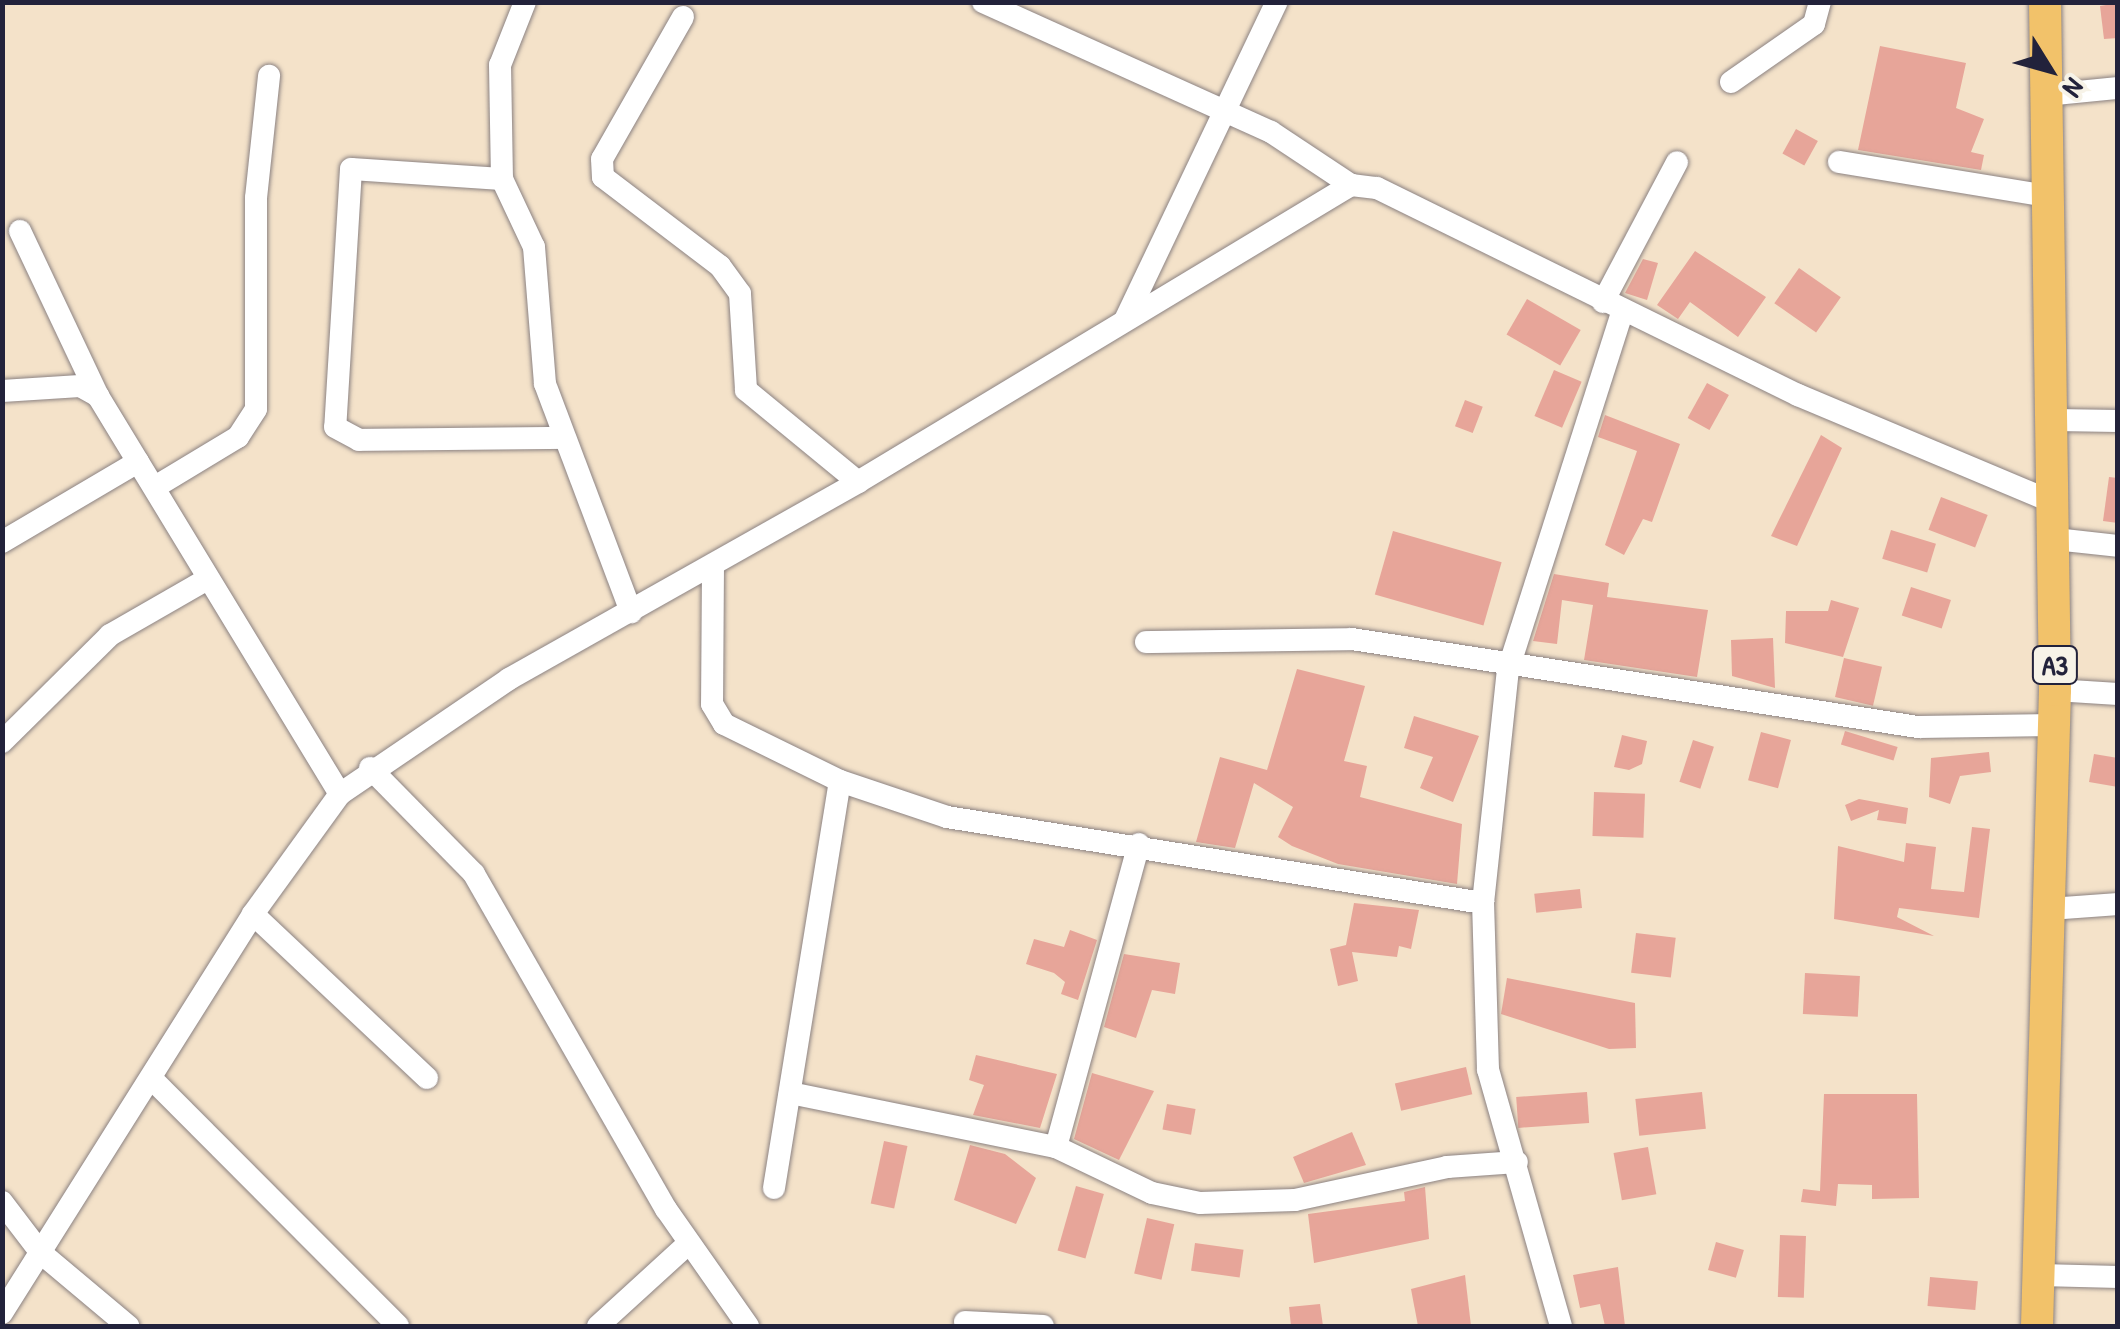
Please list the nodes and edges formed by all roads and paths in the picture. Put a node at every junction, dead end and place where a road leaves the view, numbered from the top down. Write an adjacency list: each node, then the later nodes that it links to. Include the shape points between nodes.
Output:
1 (524, 2): 14 (street, via 500,65)
2 (983, 2): 11 (street)
3 (1276, 2): 11 (street)
4 (1820, 2): 8 (street, via 1814,24)
5 (2037, 4): 10 (highway, A3)
6 (683, 17): 26 (street, via 602,159 603,177 720,266 740,294 746,390)
7 (269, 76): 27 (street, via 256,198 256,408 238,436)
8 (1731, 82)
9 (2118, 88): 10 (street)
10 (2046, 95): 16 (highway, A3)
11 (1229, 112): 15 (street); 19 (street)
12 (1677, 162): 18 (street)
13 (1839, 162): 16 (street)
14 (502, 179): 24 (street, via 534,247 545,384); 24 (street, via 351,169 336,428 359,440)
15 (1351, 185): 18 (street, via 1377,188); 19 (street)
16 (2046, 196): 22 (highway, A3)
17 (20, 231): 21 (street)
18 (1612, 307): 28 (street); 36 (street)
19 (1125, 320): 26 (street)
20 (2, 391): 21 (street, via 80,386)
21 (98, 396): 25 (street)
22 (2055, 420): 23 (street); 28 (highway, A3)
23 (2118, 421)
24 (562, 438): 34 (street)
25 (138, 462): 27 (street); 30 (street)
26 (858, 482): 32 (street)
27 (155, 486): 33 (street)
28 (2056, 503): 29 (highway, A3)
29 (2055, 539): 31 (street); 37 (highway, A3)
30 (2, 542)
31 (2118, 546)
32 (713, 566): 34 (street); 42 (street, via 712,704 724,724)
33 (204, 580): 40 (street, via 110,635); 43 (street)
34 (631, 612): 41 (street)
35 (1146, 642): 36 (street, via 1352,638)
36 (1508, 670): 39 (street, via 1918,727); 45 (street)
37 (2055, 690): 38 (street); 39 (highway, A3)
38 (2118, 694)
39 (2054, 725): 47 (highway, A3)
40 (2, 742)
41 (370, 768): 43 (street); 56 (street, via 474,874)
42 (840, 782): 44 (street, via 947,817); 51 (street)
43 (340, 794): 48 (street)
44 (1139, 844): 45 (street); 52 (street)
45 (1484, 904): 53 (street, via 1485,1054)
46 (2118, 904): 47 (street)
47 (2050, 909): 58 (highway, A3)
48 (253, 914): 49 (street); 50 (street)
49 (427, 1078)
50 (153, 1080): 57 (street); 63 (street)
51 (790, 1093): 52 (street); 54 (street)
52 (1056, 1147): 53 (street, via 1152,1194 1200,1203 1295,1200 1446,1167)
53 (1517, 1162): 67 (street)
54 (774, 1188)
55 (2, 1202): 57 (street)
56 (689, 1243): 64 (street); 65 (street)
57 (41, 1253): 60 (street); 62 (street)
58 (2041, 1275): 59 (street); 68 (highway, A3)
59 (2118, 1278)
60 (2, 1314)
61 (966, 1322): 66 (street)
62 (128, 1326)
63 (398, 1326)
64 (598, 1326)
65 (748, 1326)
66 (1043, 1326)
67 (1561, 1326)
68 (2037, 1326)

